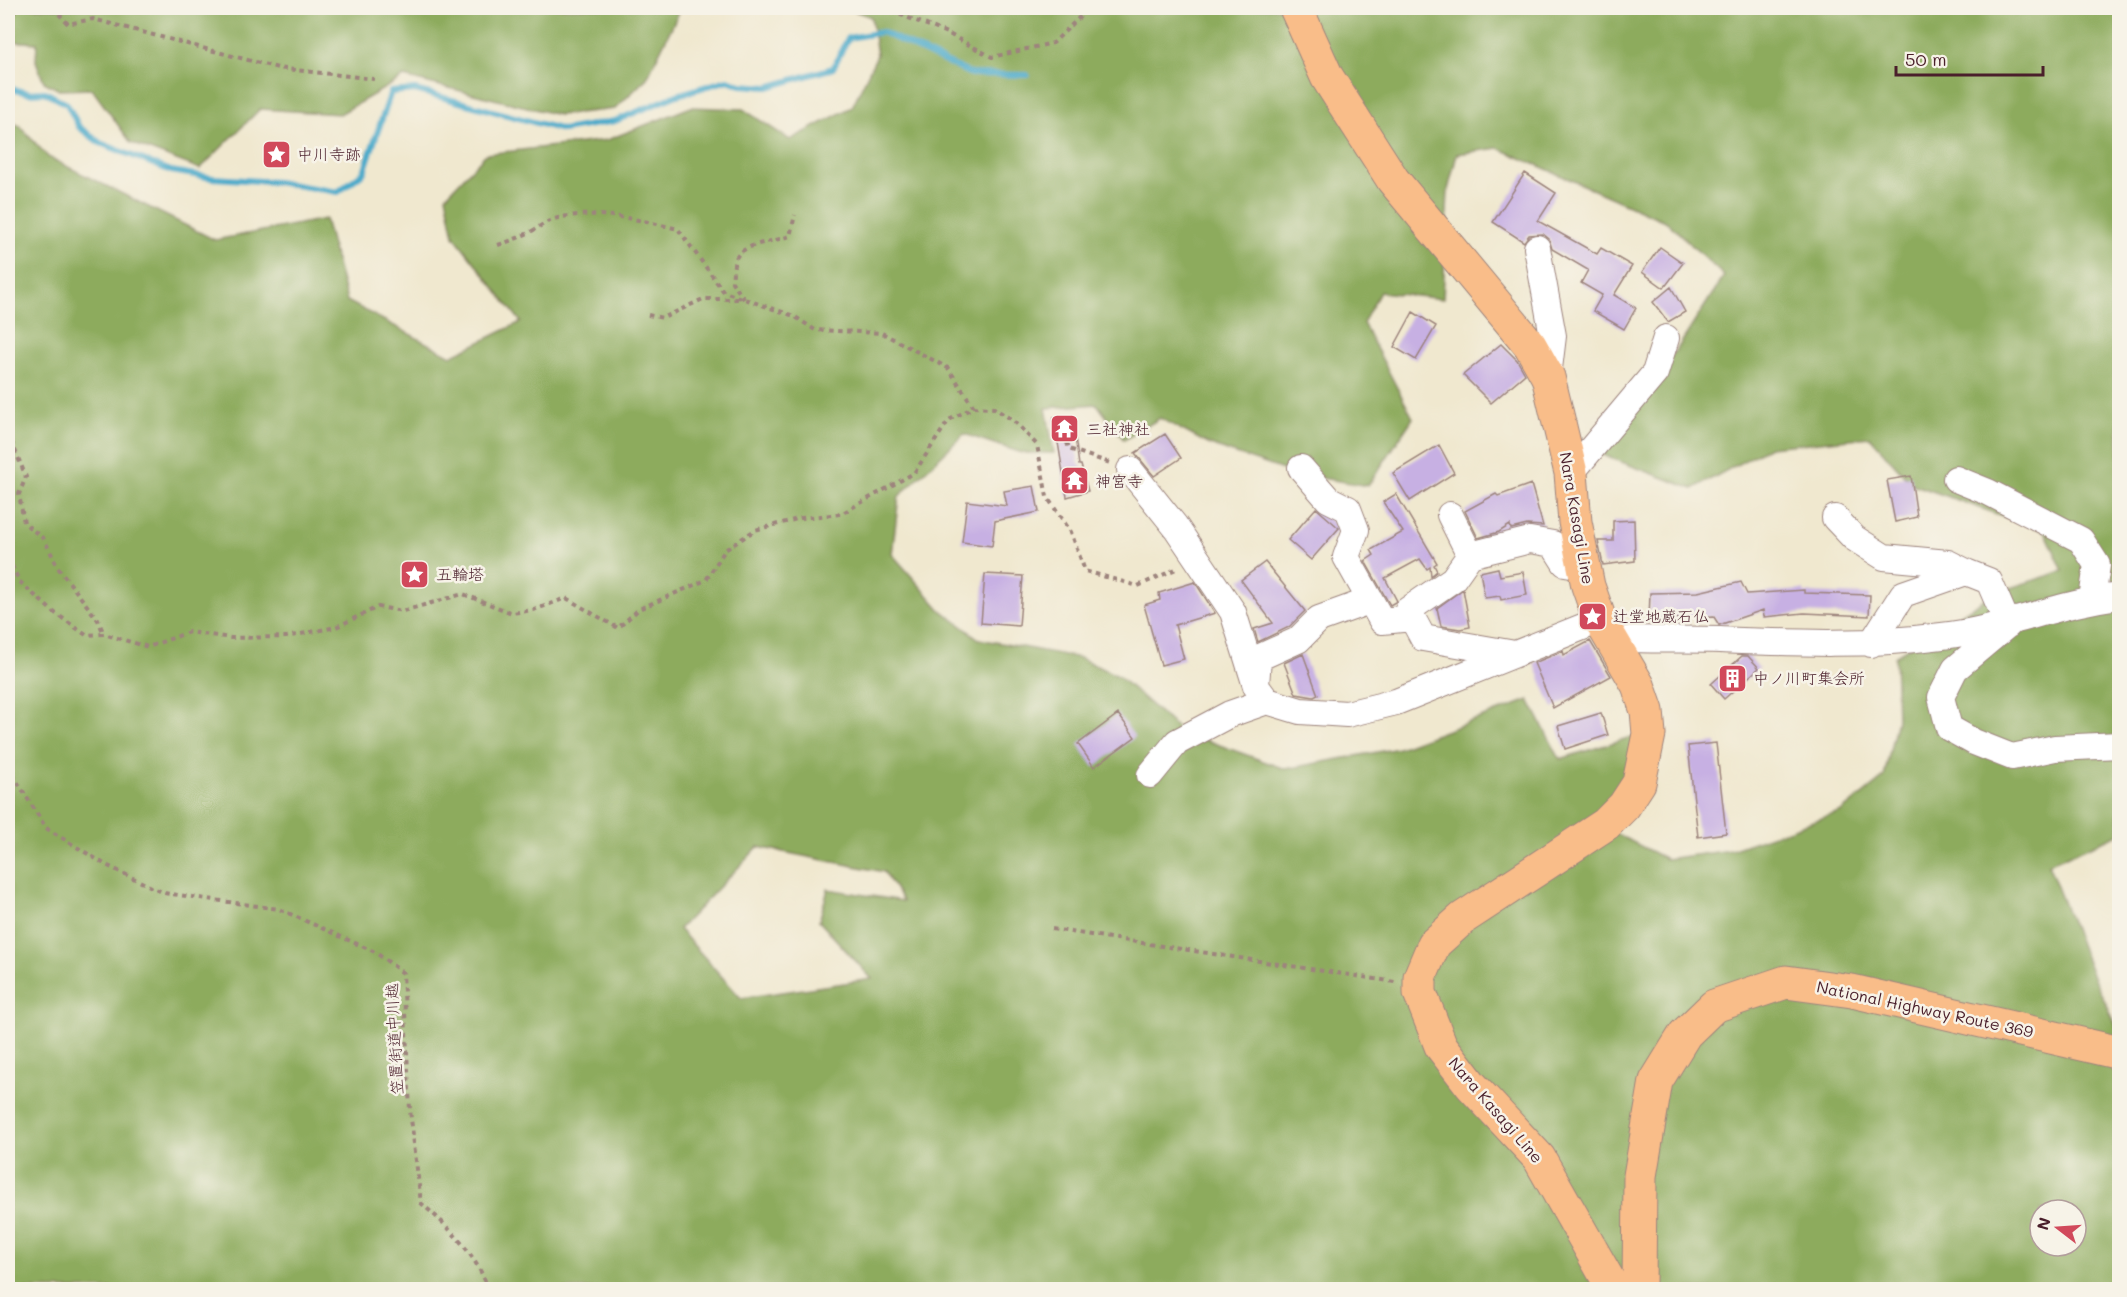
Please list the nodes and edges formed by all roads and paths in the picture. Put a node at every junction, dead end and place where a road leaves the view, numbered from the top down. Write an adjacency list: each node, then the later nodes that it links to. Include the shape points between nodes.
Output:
1 (17, 8): 6 (path)
2 (42, 8): 7 (path, via 58,14 68,24 93,19 278,68)
3 (883, 8): 4 (path, via 947,33 992,57 1053,43)
4 (1089, 8)
5 (1296, 8): 14 (main road, Nara Kasagi Line, via 1327,77 1393,180 1530,345)
6 (8, 23)
7 (374, 80)
8 (795, 215): 11 (path, via 790,237 748,246 736,258 732,282)
9 (498, 245): 11 (path, via 556,218 591,214 639,220 678,229 714,282 724,292)
10 (1536, 248): 14 (street, via 1553,336)
11 (743, 299): 12 (path, via 703,299 663,318); 15 (path, via 794,316 815,330 882,333 948,368)
12 (648, 315)
13 (1666, 338): 21 (street, via 1655,373)
14 (1548, 377): 21 (main road, Nara Kasagi Line)
15 (974, 407): 27 (path, via 994,408 1037,444 1047,497 1071,532 1085,571 1138,586); 36 (path, via 949,420 914,473 841,514 801,518 755,531 725,550 706,580 639,609 618,628 566,598 512,613 463,594 403,611 378,607 336,627 286,637 231,638 189,632 148,647)
16 (8, 434): 36 (path, via 26,477 19,494 24,523 44,539)
17 (1067, 442): 18 (path, via 1069,448)
18 (1086, 454)
19 (1302, 468): 32 (street, via 1328,499 1348,509 1356,530 1346,557)
20 (1130, 470): 27 (street)
21 (1571, 473): 28 (main road, Nara Kasagi Line)
22 (1956, 479): 31 (street, via 2081,540 2097,565)
23 (1450, 515): 25 (street)
24 (1835, 518): 29 (street, via 1854,538 1884,557 1948,563)
25 (1470, 555): 28 (street, via 1530,540 1553,544 1565,563); 33 (street, via 1453,579 1408,610)
26 (8, 557): 36 (path, via 19,581 51,610 86,635)
27 (1198, 560): 39 (street, via 1233,612)
28 (1583, 566): 35 (main road, Nara Kasagi Line)
29 (1966, 572): 34 (street, via 1989,581); 37 (street, via 1903,594)
30 (2120, 596): 31 (street)
31 (2092, 599): 34 (street)
32 (1369, 601): 33 (street, via 1382,621); 39 (street, via 1319,620 1298,640 1258,658)
33 (1412, 618): 38 (street, via 1423,638)
34 (2008, 624): 37 (street); 40 (street, via 1955,669 1941,697 1950,728 2012,757 2055,748)
35 (1606, 631): 37 (street, via 1633,639); 38 (street); 44 (main road, Nara Kasagi Line, via 1638,685 1647,711 1649,734 1639,783 1606,824 1463,918 1434,944 1420,977)
36 (104, 634)
37 (1870, 645)
38 (1515, 654): 39 (street, via 1396,702 1347,714 1300,711)
39 (1262, 693): 42 (street, via 1177,742)
40 (2120, 745)
41 (8, 767): 46 (path, 笠置街道中川越, via 45,828 106,865 164,894 279,909 375,951 403,973 410,1110 421,1203 454,1232 481,1268)
42 (1150, 775)
43 (1052, 929): 44 (path, via 1398,983)
44 (1420, 993): 47 (main road, Nara Kasagi Line, via 1441,1046 1471,1085 1539,1158)
45 (2120, 1053): 48 (main road, National Highway Route 369, via 1852,991 1786,982 1714,1006 1685,1034 1656,1081 1640,1176)
46 (489, 1290)
47 (1614, 1290)
48 (1640, 1290)

